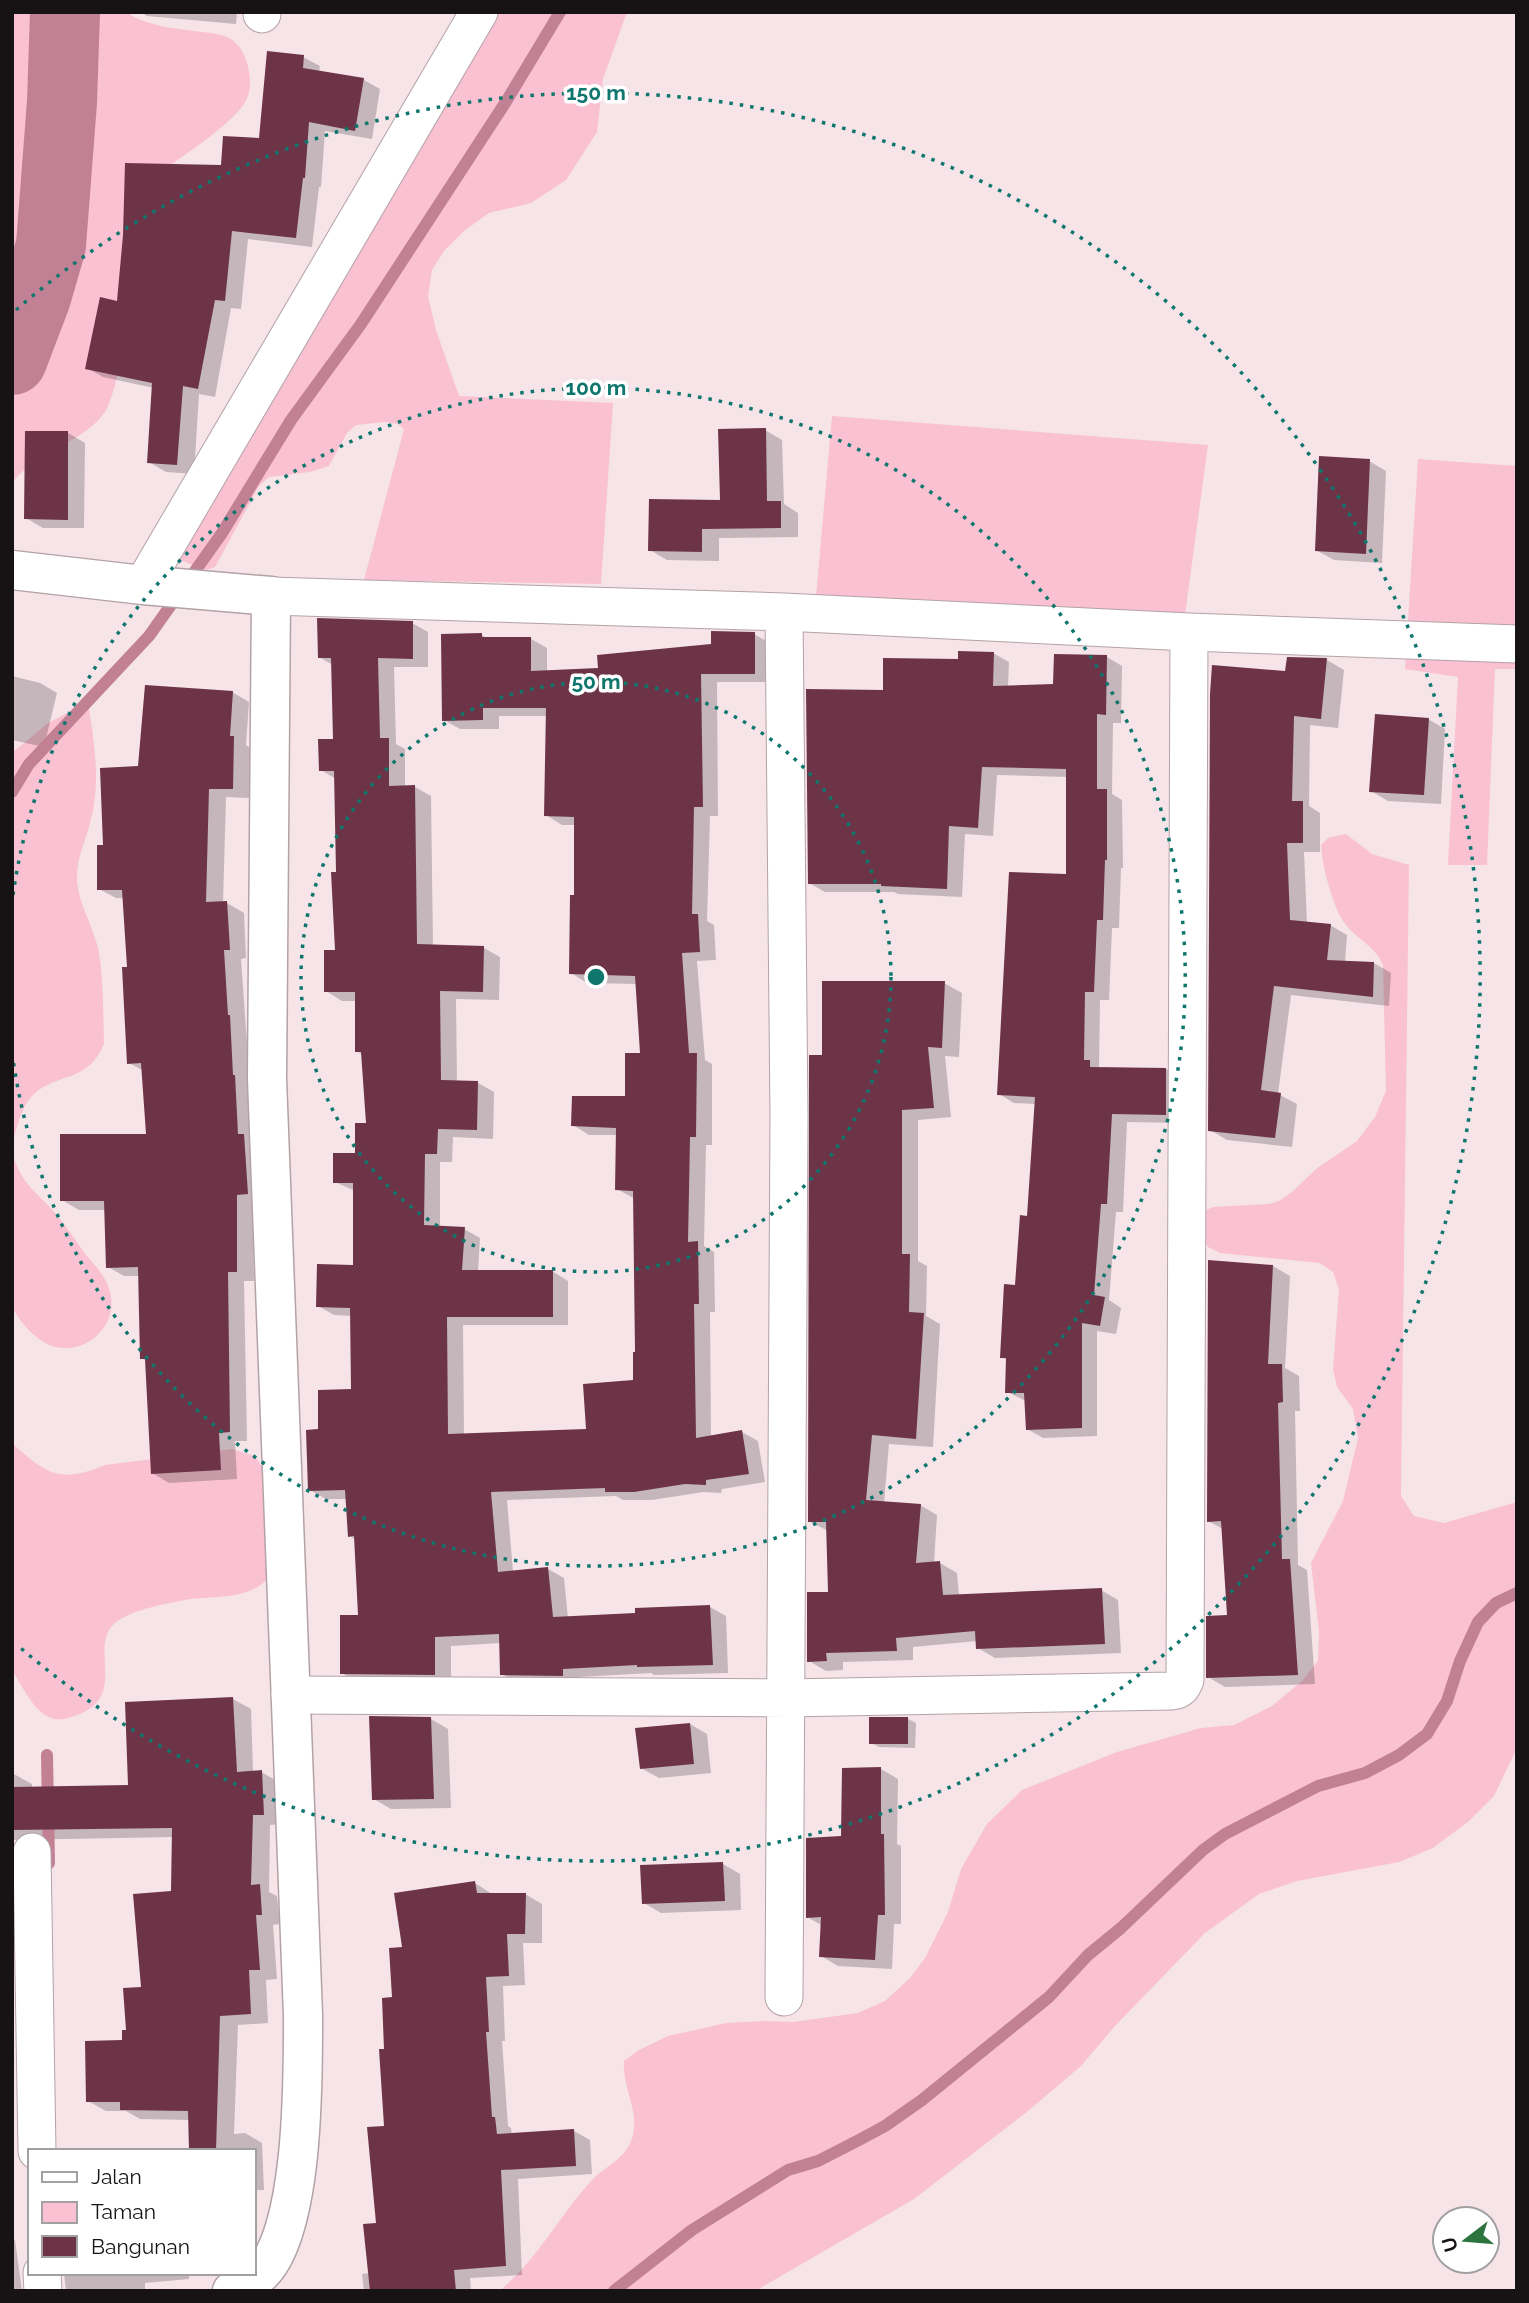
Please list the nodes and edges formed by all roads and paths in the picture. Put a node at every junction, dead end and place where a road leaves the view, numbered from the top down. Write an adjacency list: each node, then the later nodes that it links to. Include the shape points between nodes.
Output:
1 (480, 12): 3 (street)
2 (12, 570): 3 (street)
3 (153, 586): 4 (street)
4 (271, 596): 5 (street); 8 (street, via 267,1079)
5 (784, 612): 6 (street); 9 (street, via 789,1116)
6 (1189, 632): 7 (street); 9 (street, via 1185,1680 1172,1691)
7 (1517, 644)
8 (290, 1695): 9 (street); 13 (street, via 303,2109 289,2215 277,2247 261,2273)
9 (786, 1698): 11 (street)
10 (32, 1852): 12 (street)
11 (784, 1997)
12 (37, 2149)
13 (232, 2291)

